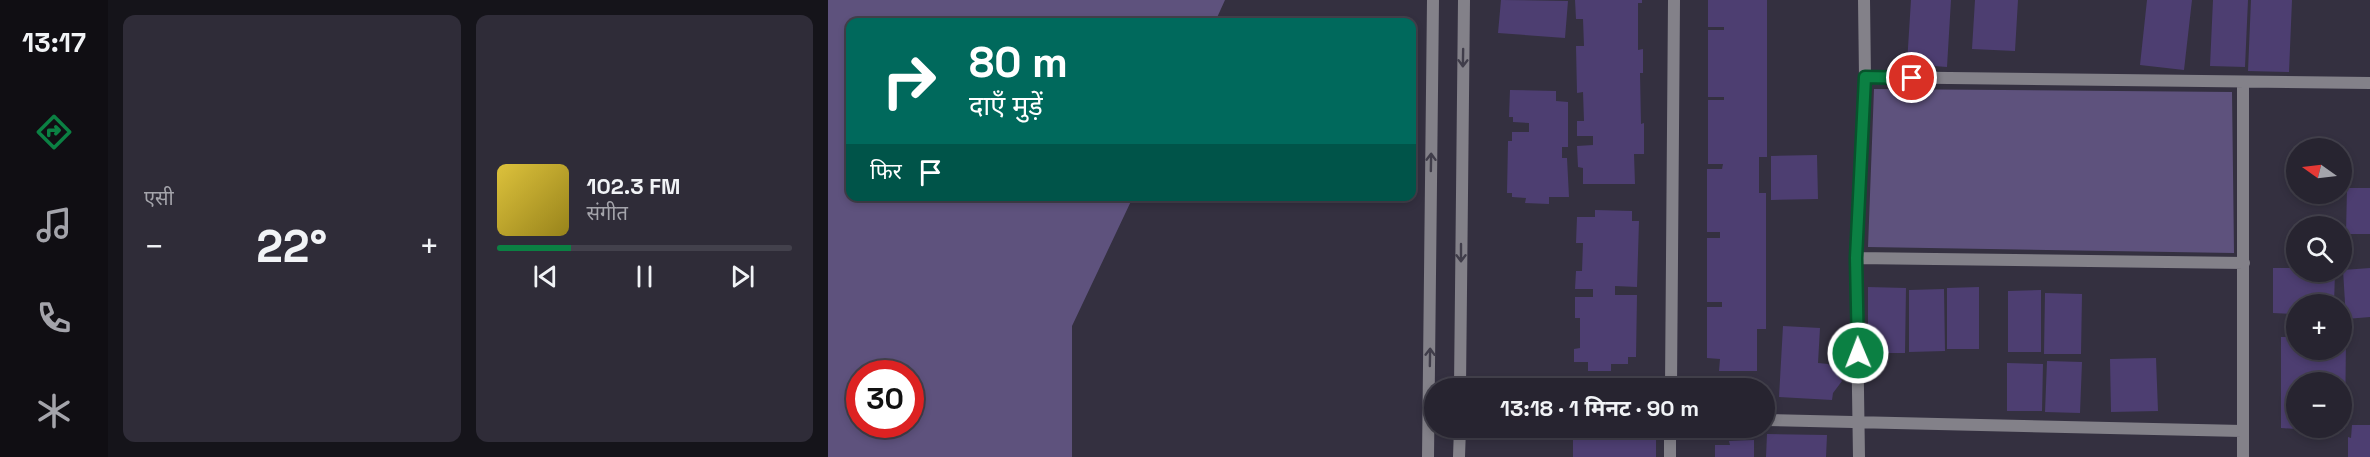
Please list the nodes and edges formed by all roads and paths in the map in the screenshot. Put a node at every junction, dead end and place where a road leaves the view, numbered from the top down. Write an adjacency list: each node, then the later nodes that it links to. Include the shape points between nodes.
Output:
1 (1433, 0): 10 (street, one-way to 1)
2 (1464, 0): 11 (street, one-way to 11)
3 (1674, 0): 12 (street)
4 (1864, 0): 5 (street)
5 (1865, 77): 6 (street); 8 (street)
6 (2243, 83): 7 (street); 9 (street)
7 (2370, 83)
8 (1856, 258): 9 (street); 14 (street)
9 (2244, 262): 15 (street)
10 (1432, 378)
11 (1460, 378)
12 (1671, 378)
13 (1775, 420): 14 (street)
14 (1860, 424): 15 (street); 22 (street)
15 (2242, 430): 23 (street)
16 (1429, 438): 19 (street)
17 (1460, 438): 20 (street)
18 (1670, 438): 21 (street)
19 (1428, 457)
20 (1459, 457)
21 (1670, 457)
22 (1858, 457)
23 (2242, 457)

